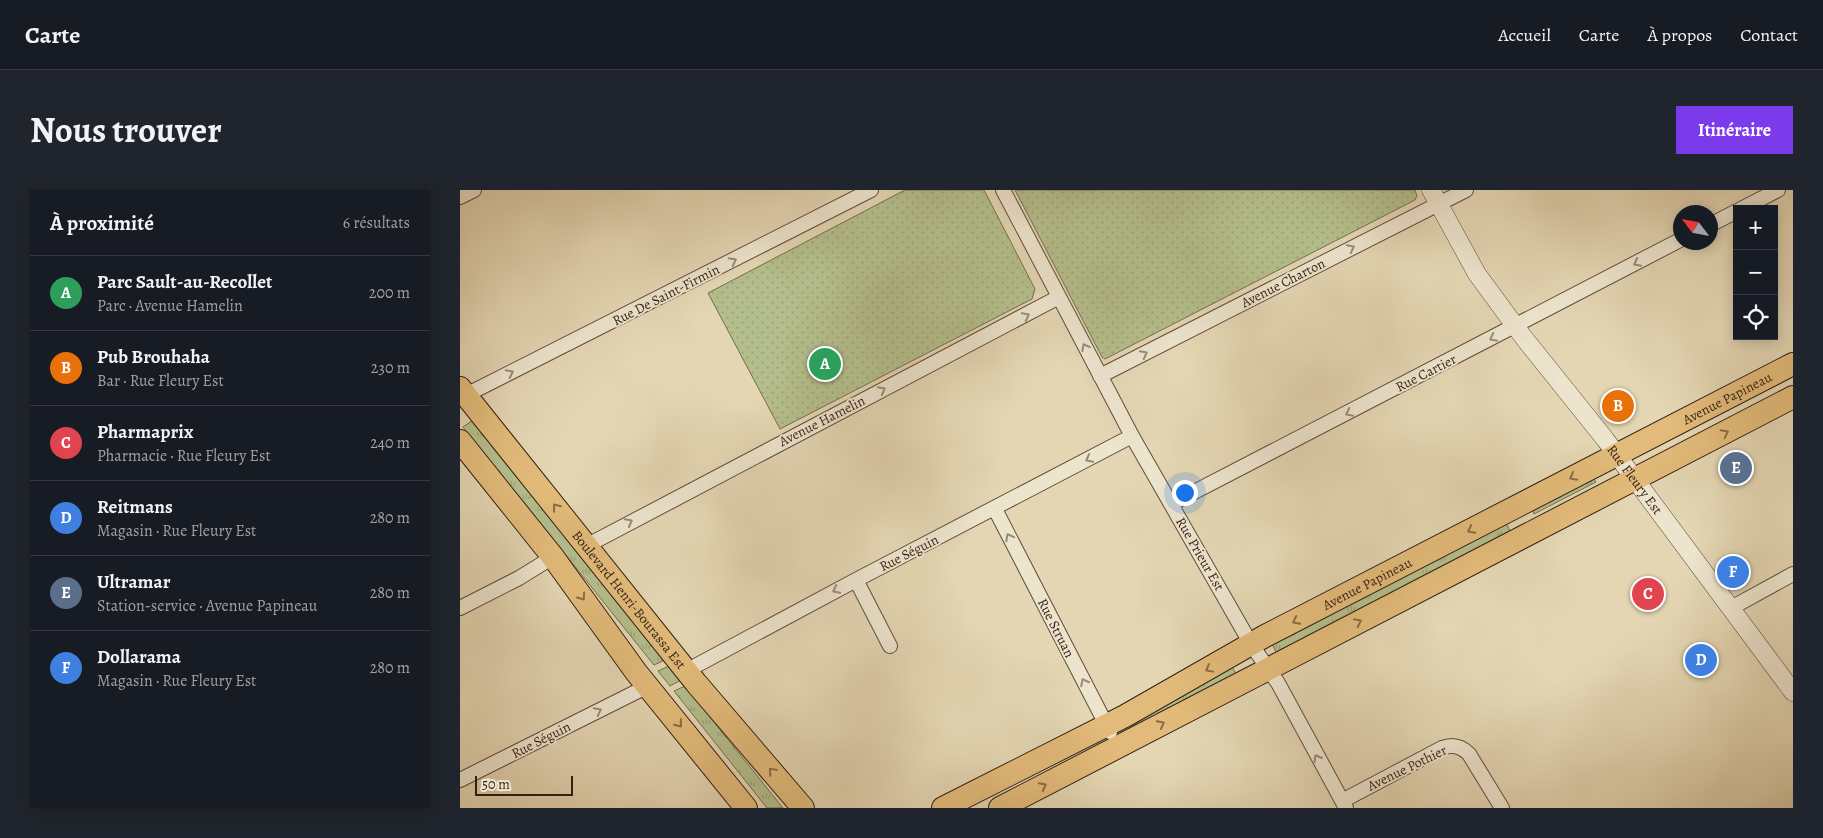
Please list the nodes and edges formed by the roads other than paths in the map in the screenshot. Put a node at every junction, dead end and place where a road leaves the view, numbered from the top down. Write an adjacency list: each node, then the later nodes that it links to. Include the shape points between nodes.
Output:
1 (474, 190): 6 (street)
2 (871, 190): 16 (street, Rue De Saint-Firmin, one-way to 2)
3 (1003, 190): 12 (street, Rue Prieur Est)
4 (1466, 190): 7 (street, Avenue Charton)
5 (1778, 190): 8 (street)
6 (460, 197)
7 (1434, 197): 13 (street, Rue Fleury Est, via 1477,274); 15 (street, Avenue Charton, one-way to 7)
8 (1750, 205)
9 (1733, 213): 10 (street)
10 (1718, 221)
11 (1673, 244): 13 (street, Rue Cartier, one-way to 13)
12 (1059, 297): 15 (street, Rue Prieur Est, one-way to 12); 24 (street, Avenue Hamelin, one-way to 12)
13 (1515, 326): 20 (street, Rue Fleury Est); 22 (street, Rue Cartier, one-way to 22)
14 (1793, 364): 20 (main road, Avenue Papineau)
15 (1100, 376): 18 (street, Rue Prieur Est)
16 (462, 394): 24 (main road, Boulevard Henri-Bourassa Est, one-way to 16)
17 (1793, 397): 21 (main road, one-way to 17)
18 (1132, 436): 22 (street, Rue Prieur Est); 23 (street, Rue Séguin, one-way to 23)
19 (460, 441): 25 (main road)
20 (1617, 456): 21 (street, Rue Fleury Est); 30 (main road, Avenue Papineau, one-way to 30)
21 (1634, 479): 29 (street, Rue Fleury Est); 32 (main road, one-way to 21)
22 (1171, 504): 30 (street, Rue Prieur Est)
23 (995, 509): 27 (street, Rue Séguin); 36 (street, Rue Struan, one-way to 23)
24 (586, 546): 33 (main road, Boulevard Henri-Bourassa Est)
25 (553, 558): 28 (street); 34 (main road, one-way to 34)
26 (1793, 574): 29 (street)
27 (856, 580): 31 (street); 33 (street, Rue Séguin, one-way to 33)
28 (460, 608)
29 (1731, 608): 35 (street, Rue Fleury Est)
30 (1252, 644): 32 (street, Rue Prieur Est); 36 (main road, Avenue Papineau, one-way to 36)
31 (890, 646)
32 (1268, 669): 37 (main road, one-way to 32); 39 (street, Rue Prieur Est, one-way to 32)
33 (686, 671): 41 (main road, Boulevard Henri-Bourassa Est, one-way to 33)
34 (648, 686): 38 (street, Rue Séguin, one-way to 34); 40 (main road, one-way to 40)
35 (1793, 692)
36 (1106, 725): 37 (street, Rue Struan); 42 (main road, Avenue Papineau)
37 (1118, 747): 43 (main road, one-way to 37)
38 (460, 780)
39 (1344, 804): 44 (street, Avenue Pothier, via 1442,748 1453,746 1469,754)
40 (746, 808)
41 (803, 808)
42 (943, 808)
43 (1000, 808)
44 (1502, 808)

